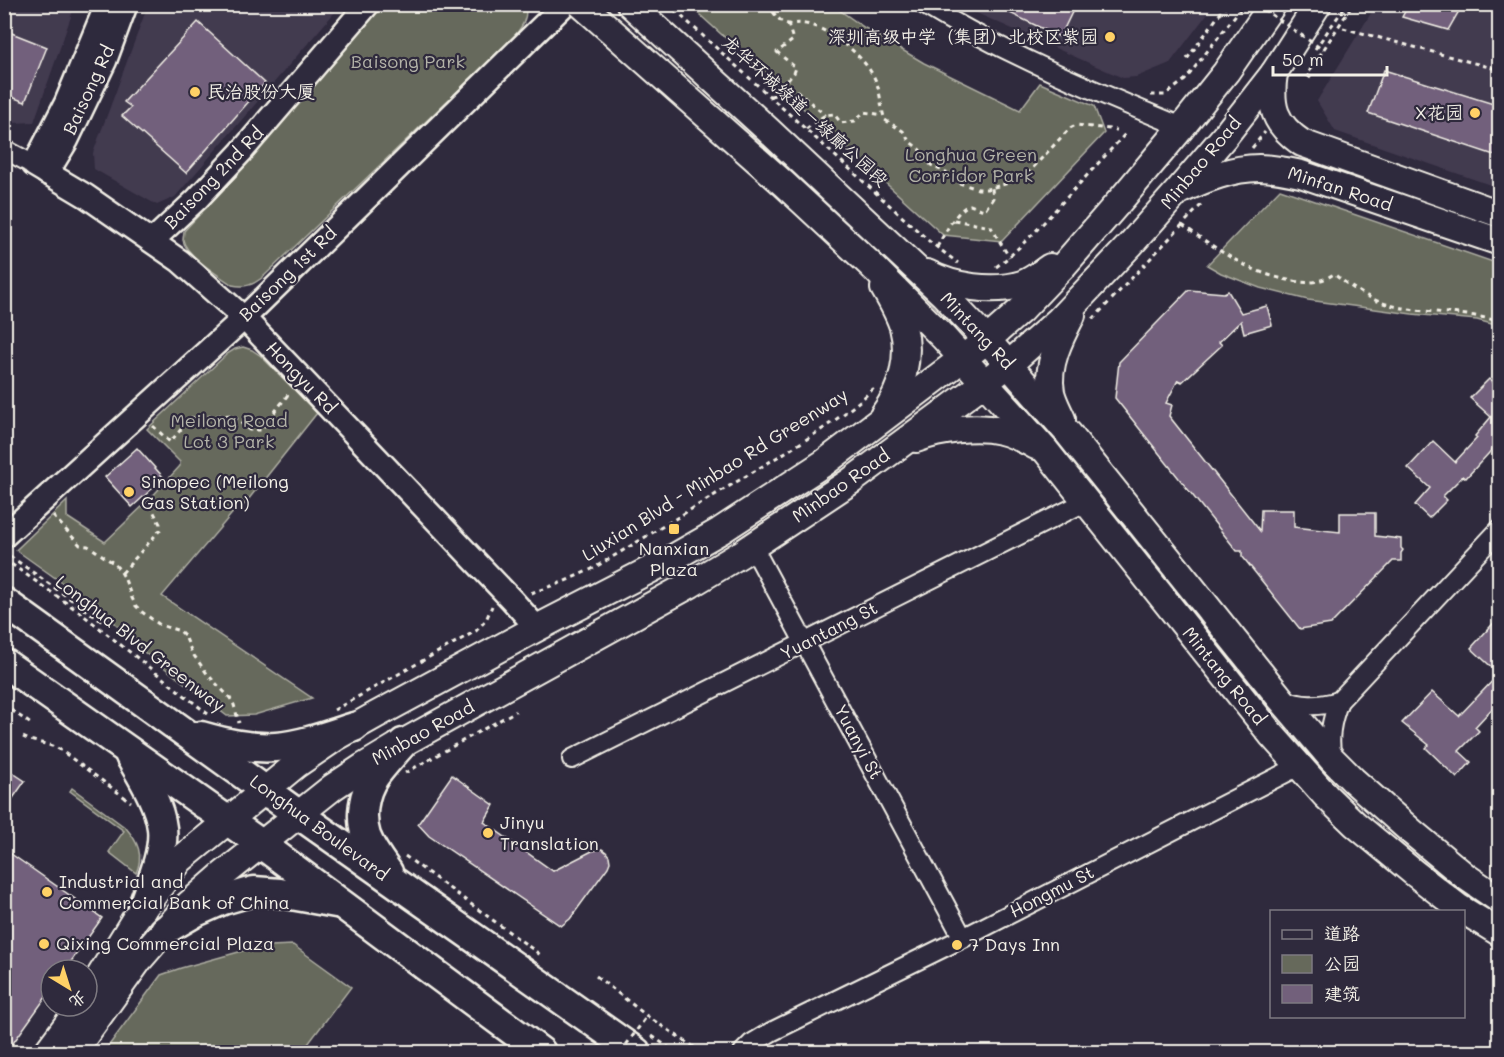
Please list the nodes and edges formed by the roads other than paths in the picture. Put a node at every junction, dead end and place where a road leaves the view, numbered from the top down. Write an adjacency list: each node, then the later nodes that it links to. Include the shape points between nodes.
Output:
1 (107, 4): 13 (street, Baisong Rd)
2 (126, 4): 13 (street, Baisong Rd, via 105,61 67,140)
3 (368, 4): 16 (street, Baisong 2nd Rd, via 241,152)
4 (564, 4): 22 (street, Baisong 1st Rd)
5 (581, 4): 19 (main road, Mintang Rd)
6 (630, 4): 20 (main road, Mintang Rd)
7 (923, 4): 11 (street, via 1034,63)
8 (1273, 4): 11 (main road, Minbao Road)
9 (1318, 4): 10 (main road, Minbao Road)
10 (1274, 73): 14 (main road, Minbao Road); 15 (main road, Minfan Road, via 1271,96 1276,116 1288,133 1302,143)
11 (1182, 127): 18 (main road, Minbao Road)
12 (4, 149): 13 (street)
13 (40, 169): 16 (street, Hongyu Rd)
14 (1178, 191): 17 (main road, Minfan Road, via 1240,170 1278,169); 21 (main road, Minbao Road)
15 (1500, 214)
16 (152, 241): 22 (street, Hongyu Rd)
17 (1500, 242)
18 (1082, 244): 20 (main road, via 1036,277 1002,288 953,284); 23 (main road, Minbao Road, via 1021,310)
19 (871, 265): 24 (main road, Mintang Rd); 27 (main road, via 901,322 905,346 905,364 896,396)
20 (915, 267): 23 (main road, Mintang Rd)
21 (1083, 295): 25 (main road, Minbao Road); 28 (main road, via 1056,348 1051,367 1052,392)
22 (244, 318): 33 (street, Baisong 1st Rd); 36 (street, Hongyu Rd)
23 (987, 340): 24 (main road, Minbao Road); 25 (main road, Mintang Rd)
24 (963, 359): 26 (main road, Mintang Rd); 27 (main road, Minbao Road)
25 (1008, 364): 26 (main road, Minbao Road); 28 (main road, Mintang Rd)
26 (984, 383): 29 (main road, Minbao Road); 30 (main road, Mintang Road)
27 (877, 423): 36 (main road, Minbao Road, via 720,531)
28 (1068, 432): 39 (main road, Mintang Rd)
29 (898, 445): 30 (main road, via 952,430 1000,430); 34 (main road, Minbao Road)
30 (1046, 451): 31 (main road, Mintang Road)
31 (1085, 502): 37 (street, Yuantang St); 47 (main road, Mintang Road)
32 (1500, 529): 40 (street)
33 (7, 546)
34 (753, 547): 37 (street, Yuanyi St); 43 (main road, Minbao Road)
35 (4, 602): 42 (main road, Longhua Boulevard)
36 (537, 628): 41 (main road, Minbao Road)
37 (804, 643): 45 (street, Yuantang St); 60 (street, Yuanyi St)
38 (4, 663): 44 (main road)
39 (1281, 699): 40 (street, via 1312,706); 46 (main road, Mintang Road)
40 (1339, 701): 46 (street, via 1330,732)
41 (354, 727): 42 (main road, via 276,747 237,745); 48 (main road, Minbao Road, via 297,764)
42 (183, 730): 48 (main road, Longhua Boulevard)
43 (403, 743): 49 (main road, Minbao Road); 52 (main road, via 374,777 367,791 364,817 367,837)
44 (126, 749): 50 (main road); 55 (main road, via 150,792 162,827 158,860)
45 (572, 759)
46 (1332, 759): 53 (main road, Mintang Road, via 1420,839)
47 (1299, 765): 56 (main road, Mintang Road, via 1355,824); 60 (street, Hongmu St)
48 (266, 790): 49 (main road, Longhua Boulevard); 50 (main road, Minbao Road)
49 (298, 814): 51 (main road, Minbao Road); 52 (main road, Longhua Boulevard)
50 (229, 820): 51 (main road); 55 (main road, Minbao Road, via 180,860)
51 (261, 844): 54 (main road); 58 (main road, Minbao Road, via 189,904)
52 (397, 884): 66 (main road, Longhua Boulevard)
53 (1500, 900)
54 (342, 904): 58 (main road, via 254,891 223,900); 65 (main road)
55 (142, 909): 61 (main road, Minbao Road)
56 (1463, 910)
57 (1465, 911): 59 (main road, Mintang Road)
58 (165, 930): 64 (main road, Minbao Road)
59 (1500, 933)
60 (963, 938): 67 (street, Hongmu St, via 771,1032)
61 (99, 978)
62 (72, 1018): 63 (main road)
63 (47, 1053)
64 (72, 1053)
65 (541, 1053)
66 (636, 1053)
67 (743, 1053)

